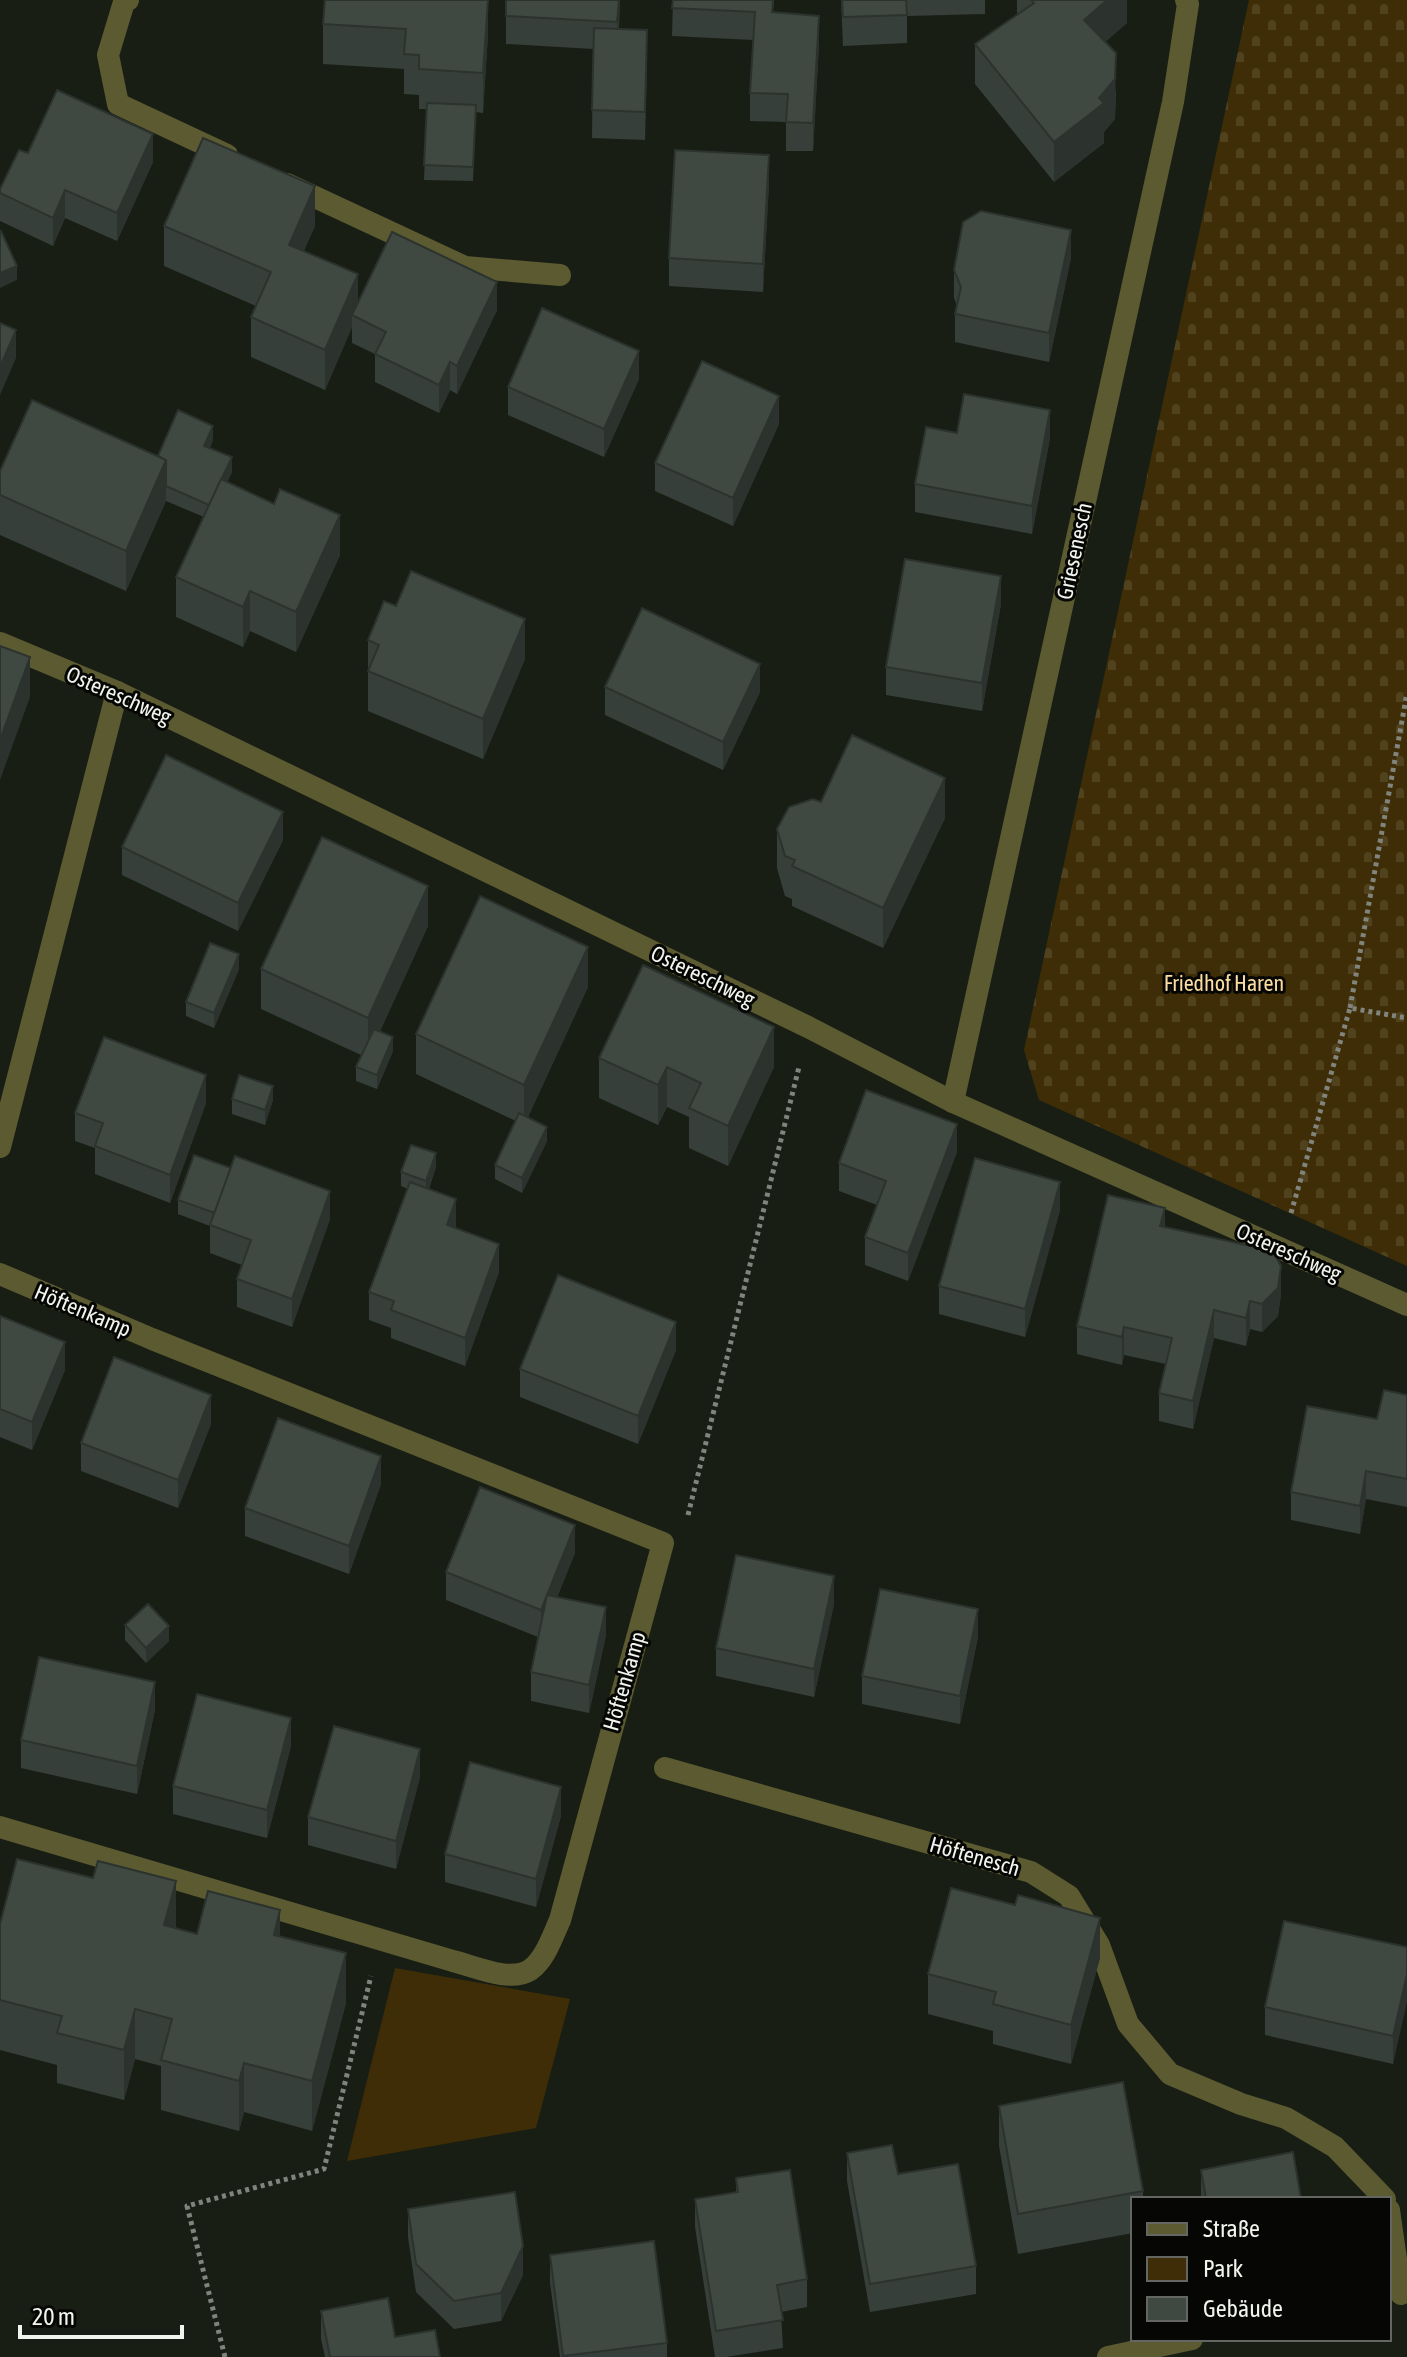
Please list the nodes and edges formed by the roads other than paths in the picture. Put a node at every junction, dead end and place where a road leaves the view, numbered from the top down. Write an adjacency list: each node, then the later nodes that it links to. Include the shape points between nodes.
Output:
1 (128, 0): 3 (street, via 108,55 118,104)
2 (1186, 0): 8 (street, Griesenesch, via 1173,102)
3 (243, 163)
4 (271, 176): 5 (street, via 465,267)
5 (560, 275)
6 (0, 643): 7 (street, Ostereschweg)
7 (117, 692): 8 (street, Ostereschweg); 9 (street)
8 (953, 1102): 11 (street, Ostereschweg)
9 (0, 1147)
10 (0, 1274): 13 (street, Höftenkamp, via 663,1543 560,1920 530,1970 510,1975 380,1940)
11 (1407, 1305)
12 (665, 1768): 14 (street, Höftenesch, via 1031,1872 1069,1896 1099,1945 1128,2024 1170,2074 1286,2118 1335,2147)
13 (0, 1827)
14 (1383, 2197)
15 (1391, 2227): 16 (street)
16 (1399, 2295)
17 (1183, 2341): 18 (street)
18 (1108, 2357)

